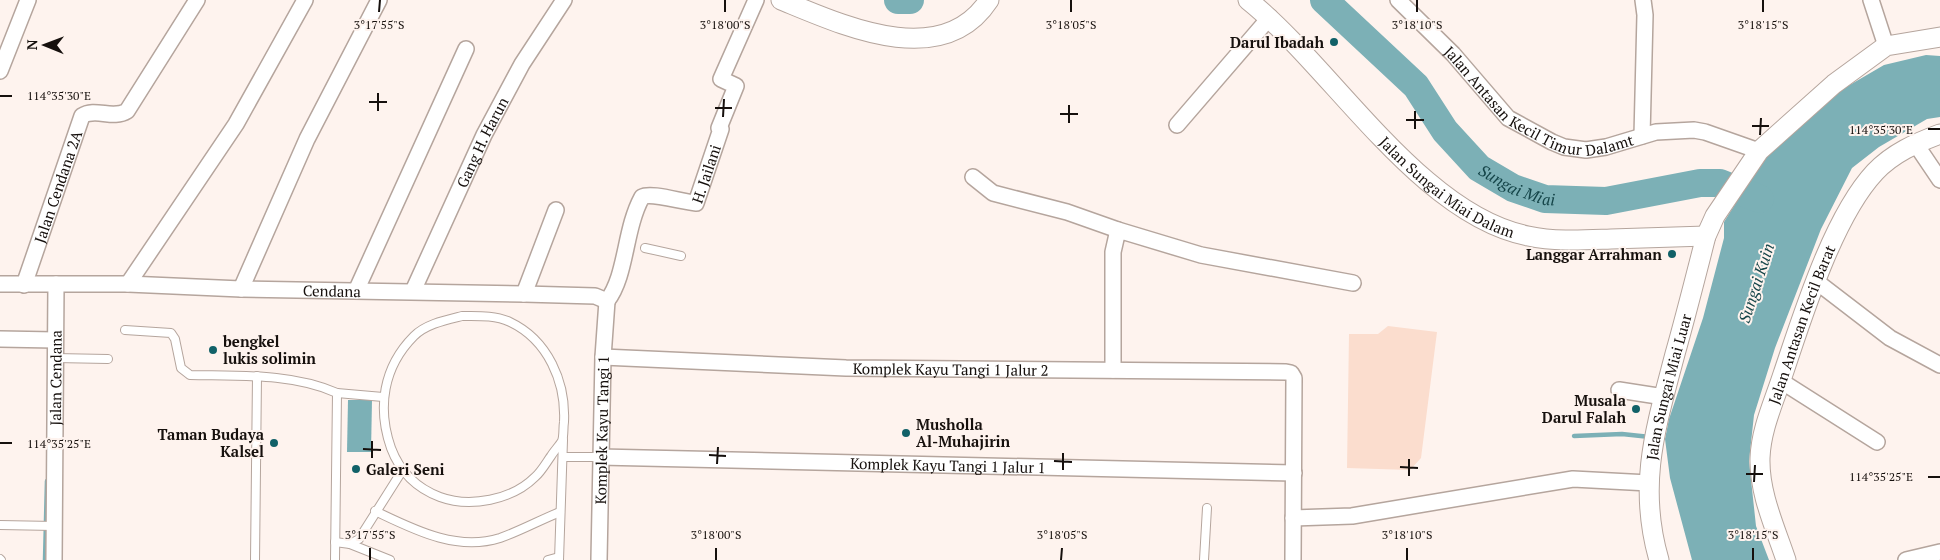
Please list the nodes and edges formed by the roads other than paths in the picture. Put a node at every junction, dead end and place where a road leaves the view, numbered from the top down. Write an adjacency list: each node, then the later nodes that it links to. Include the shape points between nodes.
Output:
1 (28, 0): 17 (street)
2 (197, 0): 35 (street, Jalan Cendana 2A, via 127,111 116,115 90,112 82,116)
3 (305, 0): 34 (street, via 236,124)
4 (379, 0): 36 (street, via 307,139)
5 (564, 0): 38 (street, Gang H. Harun, via 522,64 484,135)
6 (756, 0): 40 (street, H. Jailani, via 721,79 736,86 718,128 721,129 696,203 650,194 643,196 637,206 618,285)
7 (781, 0): 8 (street, via 862,32 925,38 953,32)
8 (989, 0)
9 (1248, 0): 13 (street, Jalan Sungai Miai Dalam)
10 (1398, 0): 20 (street, Jalan Antasan Kecil Timur Dalamt, via 1453,54 1500,110 1518,124 1552,142 1576,149 1606,147)
11 (1643, 0): 20 (street)
12 (1870, 0): 15 (street)
13 (1270, 17): 18 (street); 27 (street, Jalan Sungai Miai Dalam, via 1412,167 1447,196 1492,225 1527,236 1559,240)
14 (1940, 37): 15 (street)
15 (1886, 46): 22 (street, Jalan Sungai Miai Luar, via 1834,84)
16 (466, 49): 37 (street)
17 (0, 71)
18 (1177, 125)
19 (1940, 134): 21 (street, Jalan Antasan Kecil Barat)
20 (1642, 136): 22 (street, Jalan Antasan Kecil Timur Dalamt, via 1694,130)
21 (1915, 143): 24 (street); 30 (street, Jalan Antasan Kecil Barat, via 1883,164 1860,192 1831,246)
22 (1756, 155): 27 (street, Jalan Sungai Miai Luar, via 1715,216)
23 (973, 177): 26 (street, via 993,193 1067,212)
24 (1940, 180)
25 (556, 210): 39 (street)
26 (1118, 230): 31 (street, via 1210,257); 48 (street, via 1113,252)
27 (1706, 236): 54 (street, Jalan Sungai Miai Luar)
28 (645, 248): 29 (lane)
29 (681, 256)
30 (1817, 282): 47 (street, via 1890,338); 50 (street, Jalan Antasan Kecil Barat)
31 (1353, 283)
32 (0, 284): 35 (street, Cendana)
33 (56, 284): 34 (street, Cendana); 35 (street, Cendana); 43 (street, Jalan Cendana)
34 (128, 284): 36 (street, Cendana)
35 (24, 285)
36 (242, 289): 37 (street, Cendana)
37 (356, 291): 38 (street, Cendana)
38 (413, 291): 39 (street, Cendana)
39 (524, 294): 40 (street, Cendana, via 595,296)
40 (607, 301): 44 (street, Komplek Kayu Tangi 1)
41 (126, 330): 49 (lane, via 171,333 181,368 190,374)
42 (0, 339): 43 (street)
43 (55, 340): 45 (street, Jalan Cendana)
44 (603, 357): 48 (street, Komplek Kayu Tangi 1 Jalur 2, via 846,368); 58 (street, Komplek Kayu Tangi 1)
45 (54, 358): 46 (lane); 67 (street, Jalan Cendana)
46 (108, 359)
47 (1940, 365)
48 (1113, 370): 60 (street, Komplek Kayu Tangi 1 Jalur 2, via 1286,372 1294,378)
49 (257, 376): 52 (lane, via 312,383); 73 (lane)
50 (1781, 381): 56 (street); 81 (street, Jalan Antasan Kecil Barat, via 1763,432 1760,460 1764,494)
51 (1619, 390): 54 (street)
52 (337, 393): 53 (lane); 68 (lane)
53 (383, 397): 55 (lane, via 388,374 414,336 434,324 462,316 492,316 510,322 533,338 551,358 561,388); 59 (lane, via 391,447)
54 (1664, 397): 61 (street, Jalan Sungai Miai Luar, via 1653,439)
55 (563, 440): 57 (lane); 59 (lane, via 535,478 511,493 483,502 450,500 425,491)
56 (1877, 442)
57 (563, 457): 58 (lane); 64 (lane)
58 (600, 458): 60 (street, Komplek Kayu Tangi 1 Jalur 1); 77 (street, Komplek Kayu Tangi 1)
59 (402, 471): 63 (lane)
60 (1294, 473): 65 (street)
61 (1649, 483): 65 (street, via 1573,479 1352,516); 80 (street, Jalan Sungai Miai Luar, via 1651,523)
62 (1207, 508): 78 (lane)
63 (375, 511): 64 (lane, via 410,528 450,541 467,542 500,538); 69 (lane, via 358,539)
64 (560, 512): 71 (lane)
65 (1293, 518): 79 (street)
66 (0, 525): 67 (lane)
67 (54, 526): 72 (street, Jalan Cendana)
68 (335, 542): 69 (lane); 74 (lane)
69 (350, 544): 75 (lane)
70 (1940, 552): 82 (street)
71 (559, 558): 76 (lane)
72 (54, 560)
73 (255, 560)
74 (335, 560)
75 (390, 560)
76 (548, 560)
77 (599, 560)
78 (1204, 560)
79 (1293, 560)
80 (1659, 560)
81 (1786, 560)
82 (1906, 560)

